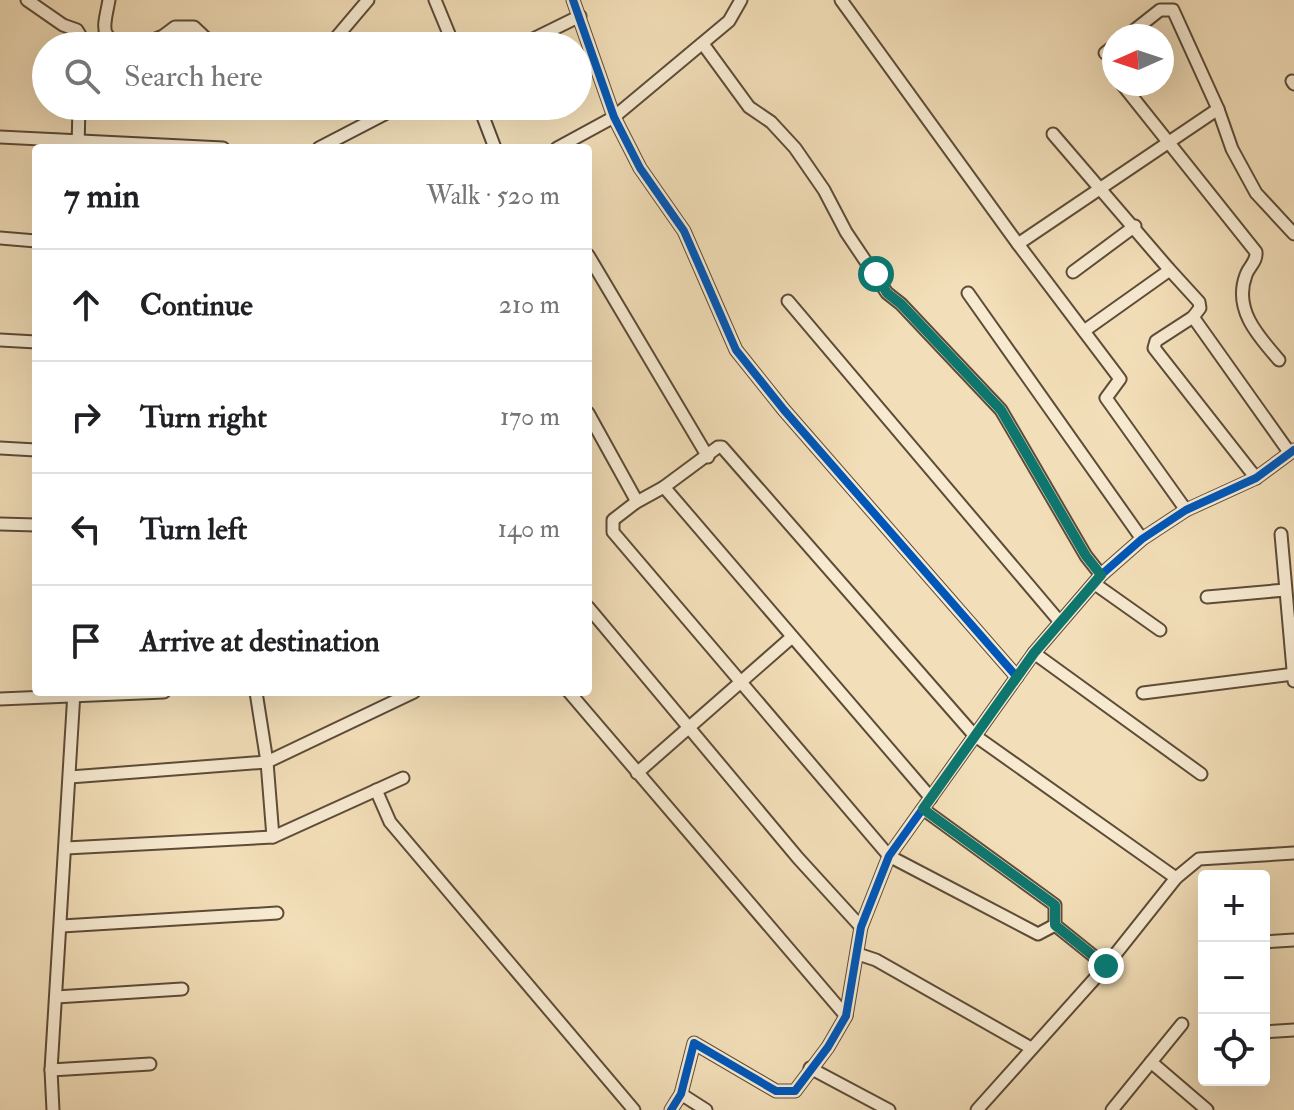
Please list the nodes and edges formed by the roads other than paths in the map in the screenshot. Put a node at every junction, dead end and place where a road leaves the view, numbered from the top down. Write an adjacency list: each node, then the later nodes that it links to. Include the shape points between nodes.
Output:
1 (27, 0): 10 (street)
2 (109, 0): 11 (street)
3 (368, 0): 14 (street)
4 (435, 0): 15 (street)
5 (573, 0): 8 (street)
6 (741, 0): 18 (street, via 729,21)
7 (841, 0): 39 (street)
8 (580, 16): 16 (street); 17 (street)
9 (1142, 24): 21 (street, via 1160,10 1173,10)
10 (79, 32)
11 (105, 32)
12 (168, 32): 13 (street, via 175,27)
13 (199, 32)
14 (341, 32)
15 (448, 32)
16 (547, 32)
17 (585, 32)
18 (703, 44): 22 (street); 63 (street, via 749,107 795,148 887,293 1001,410)
19 (592, 52): 22 (street)
20 (1132, 96): 28 (street)
21 (1218, 109): 28 (street); 36 (street, via 1256,193)
22 (614, 117): 33 (street); 72 (street, via 640,168 684,231 736,350)
23 (79, 120): 29 (street)
24 (373, 120): 31 (street)
25 (484, 120): 32 (street)
26 (1053, 134): 34 (street)
27 (0, 137): 29 (street)
28 (1168, 142): 34 (street); 49 (street, via 1256,252 1241,299 1256,334)
29 (78, 143): 30 (street)
30 (107, 144)
31 (327, 144)
32 (493, 144)
33 (564, 144)
34 (1102, 188): 35 (street); 39 (street)
35 (1135, 226): 41 (street); 42 (street)
36 (1294, 234)
37 (0, 238): 38 (street)
38 (32, 241)
39 (1018, 244): 46 (street)
40 (592, 262): 54 (street)
41 (1168, 268): 45 (street, via 1199,302); 46 (street)
42 (1073, 272)
43 (968, 293): 62 (street)
44 (788, 301): 67 (street)
45 (1193, 317): 53 (street); 55 (street, via 1156,341 1154,348)
46 (1084, 331): 58 (street, via 1120,380 1106,398)
47 (0, 340): 48 (street)
48 (32, 342)
49 (1279, 360)
50 (592, 420): 57 (street)
51 (0, 448): 52 (street)
52 (32, 450)
53 (1291, 451): 55 (street)
54 (708, 457): 56 (street); 83 (street, via 722,447)
55 (1256, 478): 58 (street)
56 (664, 487): 57 (street); 69 (street)
57 (635, 503): 73 (street, via 613,520 613,532)
58 (1186, 510): 62 (street)
59 (0, 524): 60 (street)
60 (32, 525)
61 (1281, 534): 64 (street)
62 (1142, 539): 63 (street)
63 (1098, 580): 67 (street); 68 (street)
64 (1285, 590): 65 (street); 71 (street)
65 (1207, 597)
66 (592, 612): 82 (street)
67 (1060, 622): 70 (street)
68 (1160, 630)
69 (792, 637): 73 (street); 90 (street)
70 (1034, 653): 72 (street); 86 (street)
71 (1294, 674): 74 (street); 75 (street)
72 (1017, 677): 83 (street)
73 (740, 682): 82 (street); 95 (street)
74 (1294, 682)
75 (1143, 693)
76 (44, 696): 81 (street)
77 (74, 696): 87 (street)
78 (257, 696): 84 (street)
79 (406, 696): 84 (street)
80 (572, 696): 85 (street)
81 (0, 699)
82 (688, 727): 85 (street); 100 (street)
83 (974, 735): 90 (street); 96 (street)
84 (267, 762): 87 (street); 92 (street)
85 (637, 773): 107 (street)
86 (1201, 774)
87 (70, 777): 93 (street)
88 (403, 778): 89 (street)
89 (376, 790): 92 (street); 118 (street, via 390,822)
90 (931, 798): 91 (street)
91 (923, 809): 95 (street); 98 (street, via 1055,905)
92 (273, 837): 93 (street)
93 (66, 848): 99 (street)
94 (1294, 853): 96 (street, via 1199,859)
95 (889, 856): 98 (street, via 1038,934); 100 (street)
96 (1176, 878): 104 (street)
97 (277, 913): 99 (street)
98 (1055, 925): 104 (street)
99 (62, 926): 106 (street)
100 (861, 927): 103 (street)
101 (1294, 940): 102 (street)
102 (1270, 942)
103 (858, 954): 107 (street); 111 (street)
104 (1106, 966): 111 (street)
105 (182, 989): 106 (street)
106 (56, 997): 115 (street)
107 (846, 1016): 114 (street)
108 (1182, 1024): 112 (street)
109 (1294, 1030): 110 (street)
110 (1270, 1032)
111 (1031, 1048): 122 (street)
112 (1151, 1062): 123 (street); 124 (street)
113 (150, 1064): 115 (street)
114 (810, 1068): 116 (street, via 795,1091 776,1091 694,1043); 121 (street)
115 (51, 1070): 117 (street)
116 (681, 1094): 119 (street); 120 (street)
117 (53, 1110)
118 (634, 1110)
119 (671, 1110)
120 (706, 1110)
121 (889, 1110)
122 (977, 1110)
123 (1112, 1110)
124 (1207, 1110)

